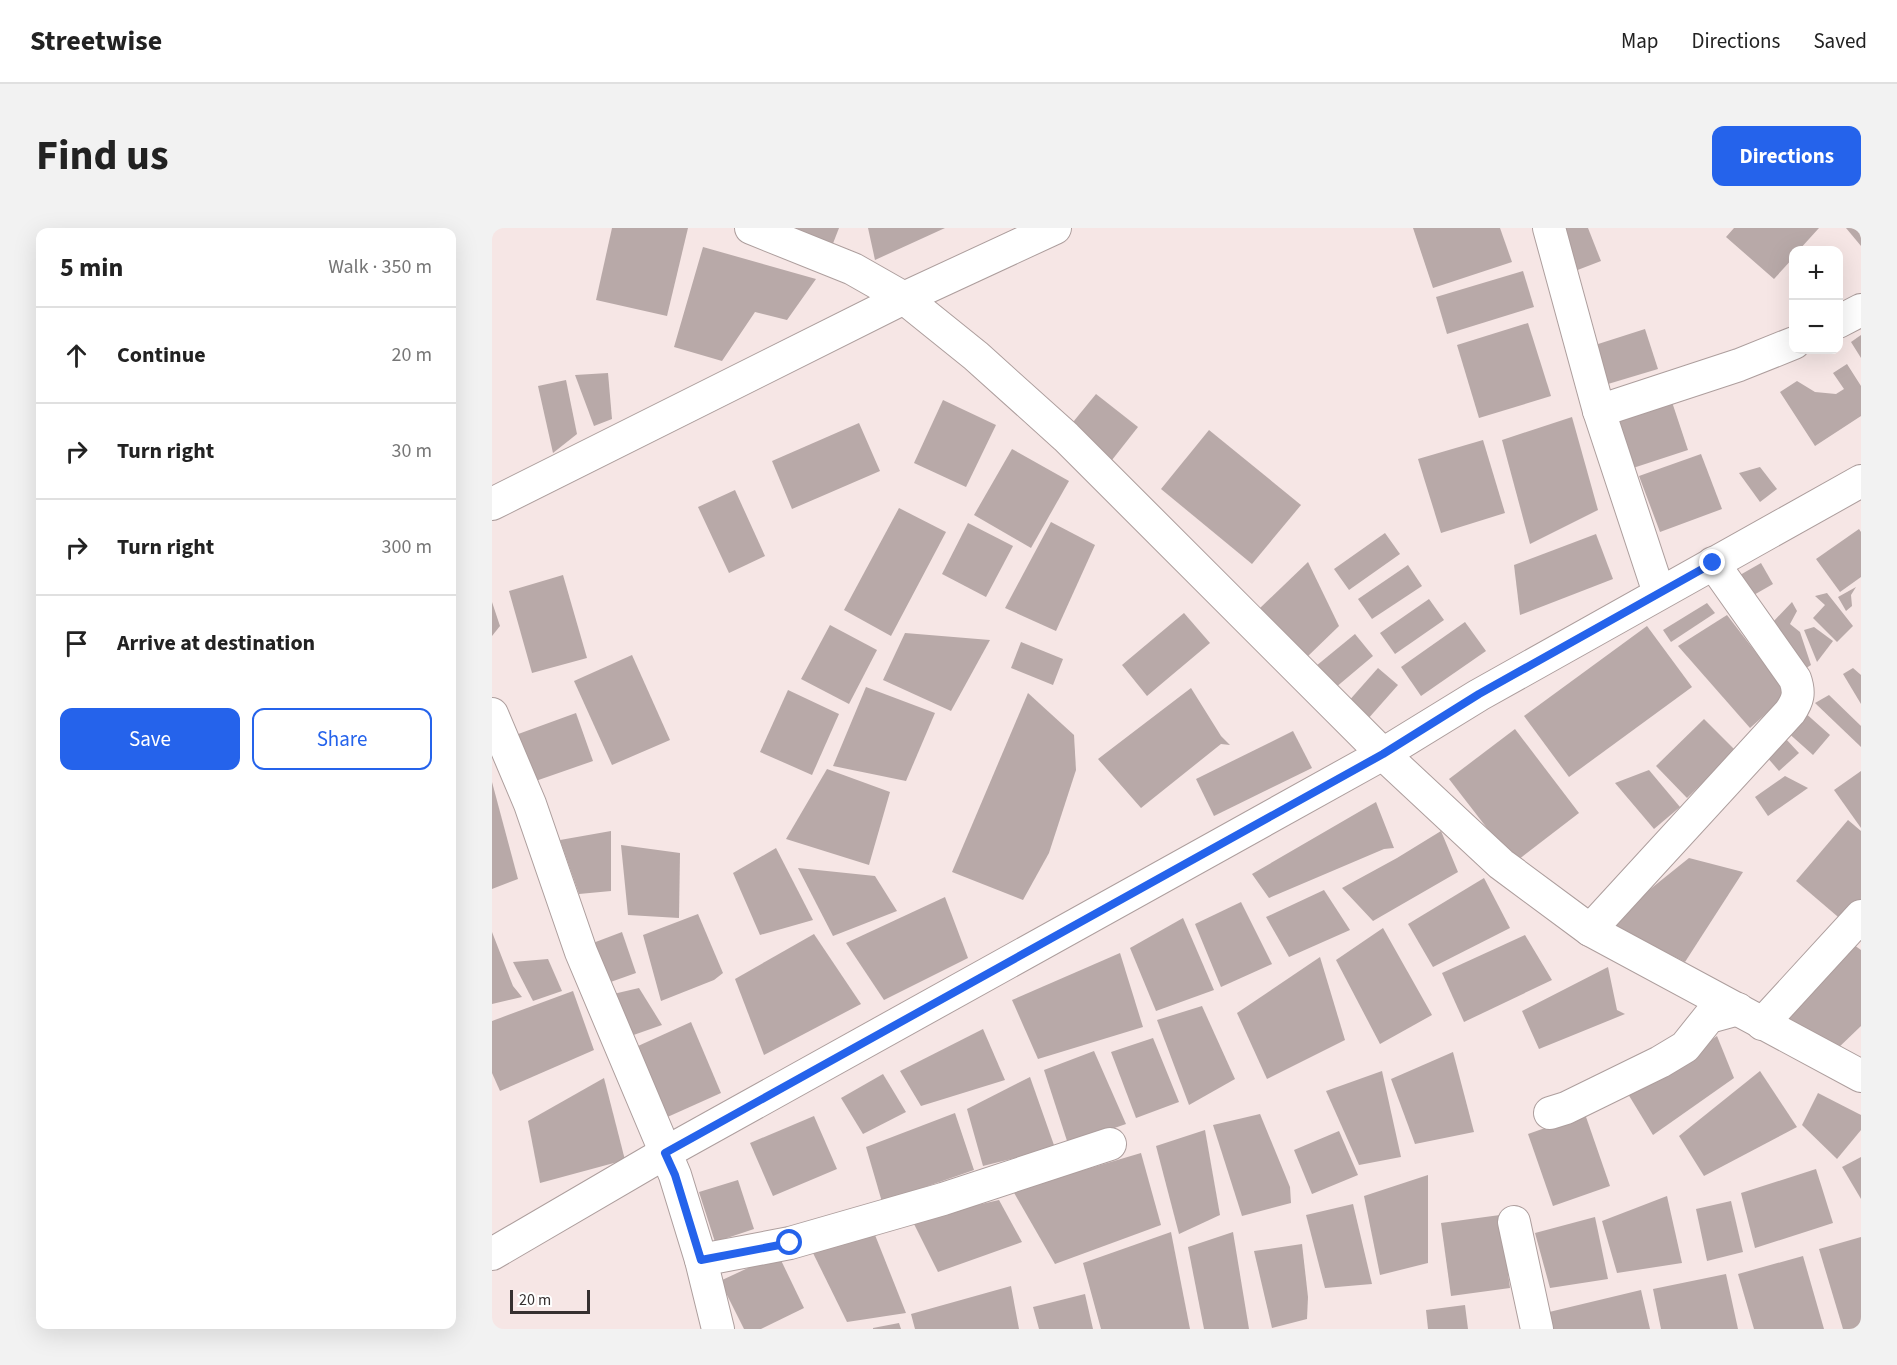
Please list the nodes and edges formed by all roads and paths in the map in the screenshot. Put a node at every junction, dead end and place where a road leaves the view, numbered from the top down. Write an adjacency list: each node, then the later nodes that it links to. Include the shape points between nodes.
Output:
1 (751, 228): 4 (street, via 853,269)
2 (1055, 228): 4 (street)
3 (1549, 228): 8 (street)
4 (904, 298): 10 (street); 14 (street, via 1066,437)
5 (1861, 310): 6 (street)
6 (1843, 320)
7 (1789, 345): 8 (street)
8 (1599, 411): 12 (street)
9 (1861, 481): 11 (street)
10 (492, 504)
11 (1713, 563): 12 (street); 16 (street, via 1795,679 1797,701)
12 (1659, 593): 14 (street, via 1479,694)
13 (492, 714): 21 (street, via 530,804 581,952)
14 (1383, 754): 16 (street, via 1501,864); 21 (street)
15 (1861, 916): 17 (street)
16 (1590, 930): 17 (street)
17 (1750, 1016): 18 (street); 19 (street, via 1709,1017 1685,1047)
18 (1861, 1076)
19 (1550, 1113)
20 (1110, 1144): 24 (street, via 943,1199 790,1243)
21 (665, 1153): 23 (street); 24 (street)
22 (1514, 1222): 26 (street)
23 (492, 1254)
24 (701, 1260): 25 (street)
25 (718, 1329)
26 (1537, 1329)

